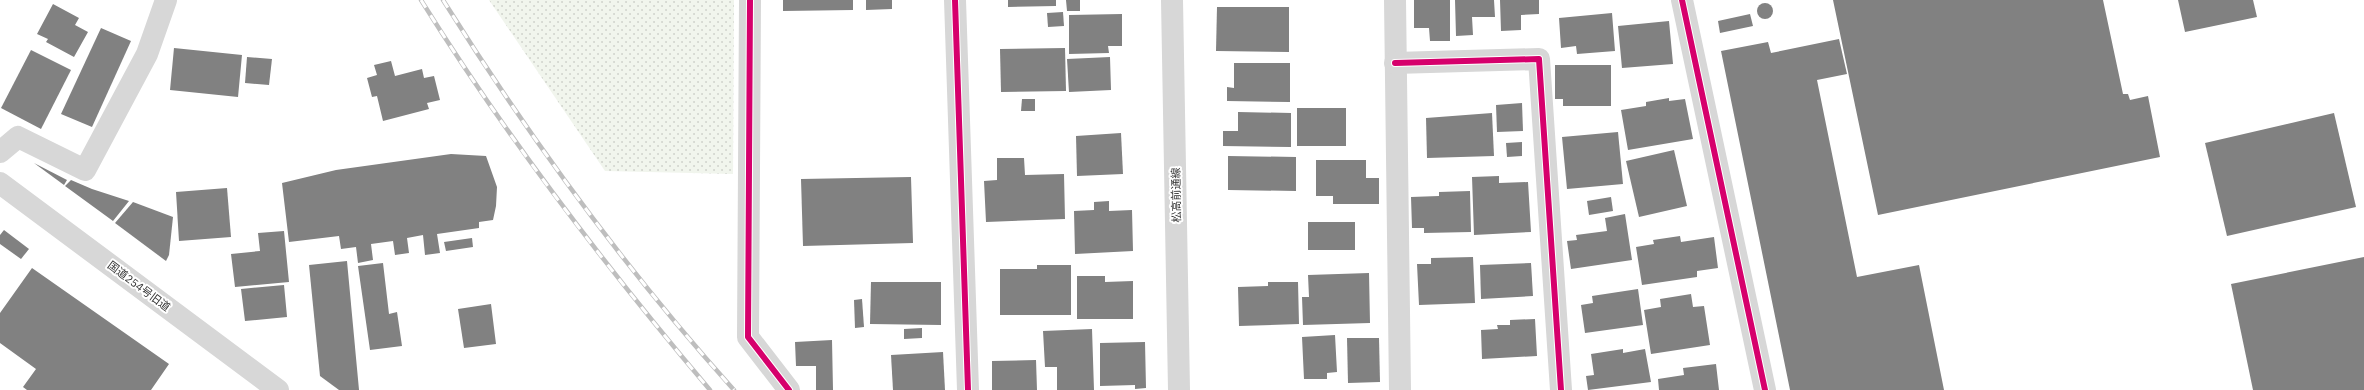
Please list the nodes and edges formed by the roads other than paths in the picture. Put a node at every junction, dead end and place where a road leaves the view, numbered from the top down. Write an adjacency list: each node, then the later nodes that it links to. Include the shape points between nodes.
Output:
1 (166, 0): 8 (street, via 147,54 85,170 18,137)
2 (750, 0): 11 (street, via 748,337)
3 (955, 0): 12 (street)
4 (1172, 0): 13 (street, 松高前通線)
5 (1395, 0): 7 (street)
6 (1682, 0): 16 (street)
7 (1395, 63): 14 (street); 15 (street, via 1539,59)
8 (0, 152)
9 (4, 193): 10 (street, 国道254号旧道)
10 (278, 390)
11 (789, 390)
12 (968, 390)
13 (1179, 390)
14 (1400, 390)
15 (1561, 390)
16 (1766, 390)

